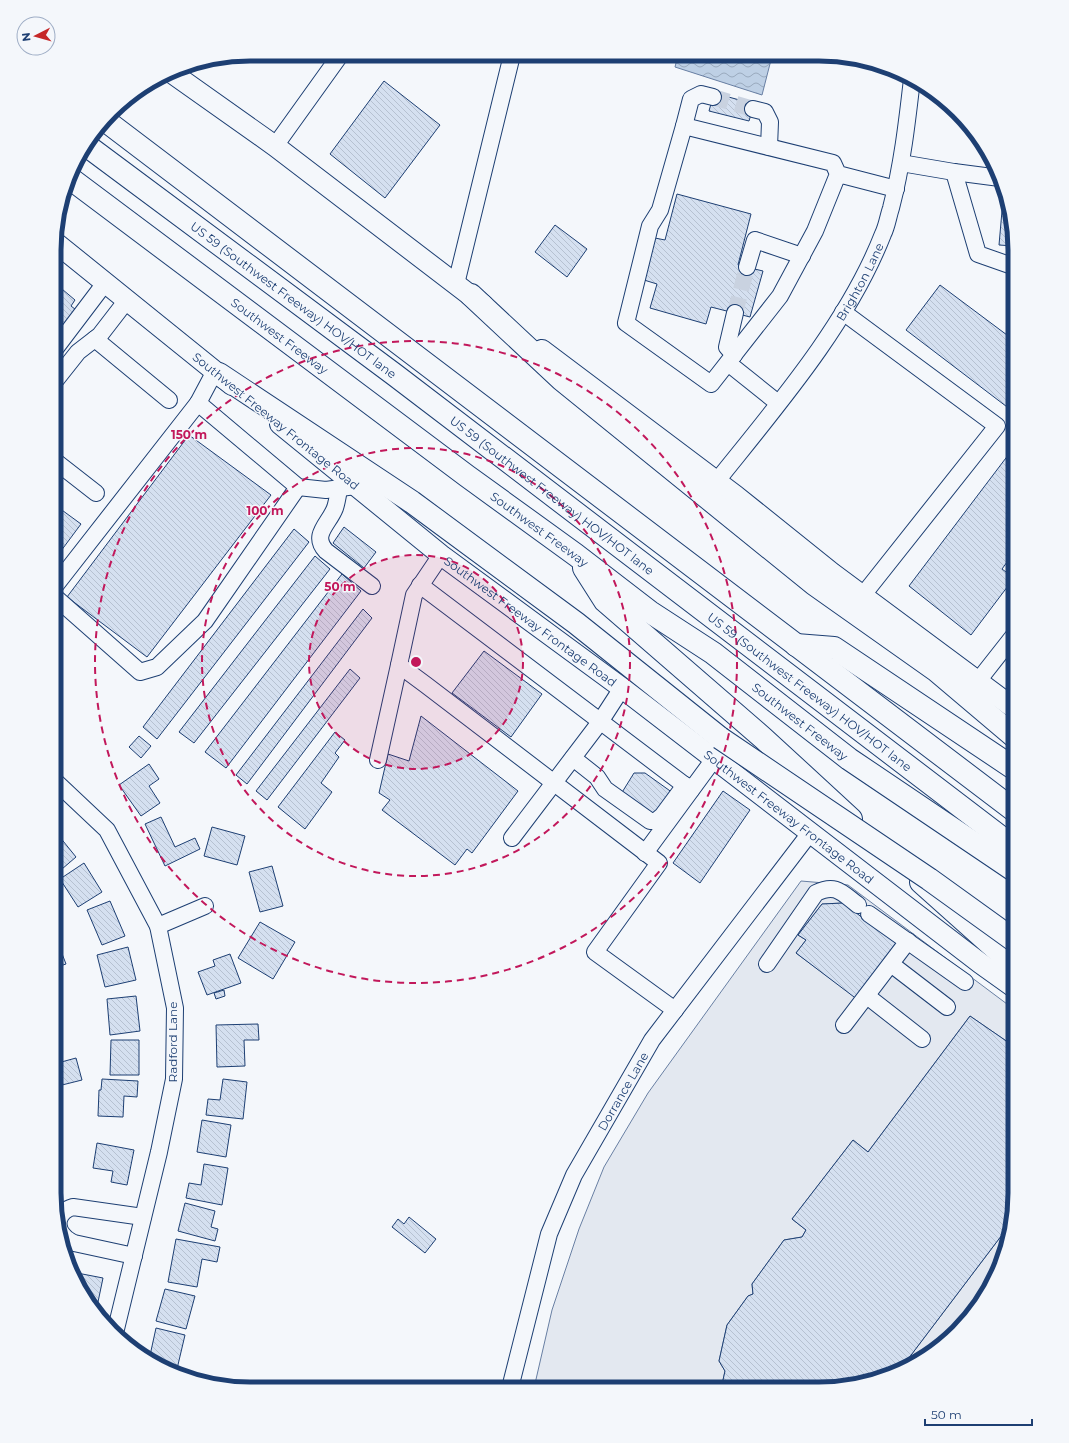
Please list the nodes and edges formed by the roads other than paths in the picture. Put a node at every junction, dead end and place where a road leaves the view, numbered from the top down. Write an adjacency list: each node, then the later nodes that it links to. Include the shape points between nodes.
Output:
1 (336, 61): 9 (street)
2 (511, 61): 23 (street)
3 (176, 76): 9 (main road)
4 (911, 85): 12 (street, Brighton Lane)
5 (713, 97): 8 (street, via 701,94 691,99)
6 (753, 109): 10 (street, via 765,112 770,122)
7 (110, 124): 48 (highway)
8 (684, 126): 10 (street); 29 (street, via 660,210 650,226 626,323 711,384)
9 (275, 146): 23 (main road)
10 (769, 147): 14 (street, via 833,163)
11 (91, 149): 65 (highway, US 59 (Southwest Freeway) HOV/HOT lane, via 395,375)
12 (901, 163): 13 (street); 17 (street, Brighton Lane)
13 (954, 172): 15 (street); 20 (street, via 978,254)
14 (838, 174): 17 (street); 19 (street)
15 (994, 177)
16 (74, 181): 41 (highway, Southwest Freeway)
17 (896, 189): 25 (street, Brighton Lane, via 884,233 865,277)
18 (61, 247): 22 (main road, Southwest Freeway Frontage Road)
19 (802, 256): 21 (street, via 755,240); 29 (street, via 780,296)
20 (1008, 265)
21 (747, 267)
22 (105, 282): 24 (main road, Southwest Freeway Frontage Road); 28 (street)
23 (463, 290): 36 (main road); 54 (highway, via 562,380 814,584 937,671)
24 (127, 300): 27 (street); 31 (main road, Southwest Freeway Frontage Road)
25 (843, 312): 34 (street, Brighton Lane, via 822,346); 45 (street, via 997,426)
26 (735, 313): 29 (street, via 727,347)
27 (95, 339): 30 (street, via 78,352); 32 (street)
28 (61, 342)
29 (731, 359): 34 (street)
30 (61, 373)
31 (217, 373): 33 (street); 38 (main road, Southwest Freeway Frontage Road); 70 (highway, bridge, via 412,502 576,623 720,738 929,879)
32 (169, 400)
33 (198, 403): 37 (street); 42 (street)
34 (778, 403): 36 (street, Brighton Lane)
35 (61, 465): 39 (street)
36 (716, 482): 45 (main road)
37 (298, 487): 38 (street, via 326,490); 46 (street, via 205,621 157,667 140,672)
38 (347, 488): 40 (main road, Southwest Freeway Frontage Road); 44 (street, via 320,534 320,541 326,551)
39 (96, 493)
40 (441, 555): 43 (street); 51 (main road, Southwest Freeway Frontage Road)
41 (576, 555): 67 (highway, Southwest Freeway, via 650,612 713,653 849,759); 72 (highway, via 605,601 763,738)
42 (61, 578)
43 (420, 585): 49 (street, via 414,595); 53 (street)
44 (372, 586)
45 (863, 595): 50 (main road)
46 (61, 602)
47 (1008, 643): 50 (street)
48 (796, 645): 58 (highway, via 834,648); 62 (highway)
49 (399, 665): 57 (street); 59 (street)
50 (978, 681): 52 (main road)
51 (622, 688): 53 (street); 56 (main road, Southwest Freeway Frontage Road)
52 (1008, 704)
53 (600, 722): 55 (street); 61 (street)
54 (1008, 731)
55 (573, 758): 59 (street); 61 (street, via 597,777 605,789 650,821 656,821 662,816)
56 (714, 759): 61 (street); 63 (main road, Southwest Freeway Frontage Road)
57 (378, 760)
58 (1008, 763)
59 (553, 783): 64 (street); 66 (street)
60 (61, 787): 69 (street, Radford Lane, via 107,830)
61 (688, 788): 66 (street)
62 (1008, 806)
63 (810, 833): 76 (main road, Southwest Freeway Frontage Road); 79 (street, Dorrance Lane)
64 (512, 838)
65 (1008, 843)
66 (646, 853): 79 (street, via 659,863 595,952)
67 (1008, 866)
68 (205, 906): 69 (street)
69 (158, 926): 83 (street, Radford Lane, via 175,1008 174,1078)
70 (1008, 936)
71 (908, 941): 73 (street, via 836,889 825,889 816,893); 74 (street); 75 (street)
72 (1008, 960)
73 (767, 964)
74 (890, 964): 77 (street); 78 (street)
75 (965, 982)
76 (1008, 983)
77 (867, 996): 80 (street); 81 (street)
78 (946, 1007)
79 (675, 1010): 87 (street, Dorrance Lane, via 652,1040 574,1175 549,1234)
80 (844, 1025)
81 (922, 1039)
82 (62, 1213): 83 (street, via 74,1207)
83 (144, 1217): 85 (street, Radford Lane)
84 (67, 1239): 85 (street)
85 (134, 1256): 86 (street, Radford Lane)
86 (116, 1327)
87 (512, 1382)

